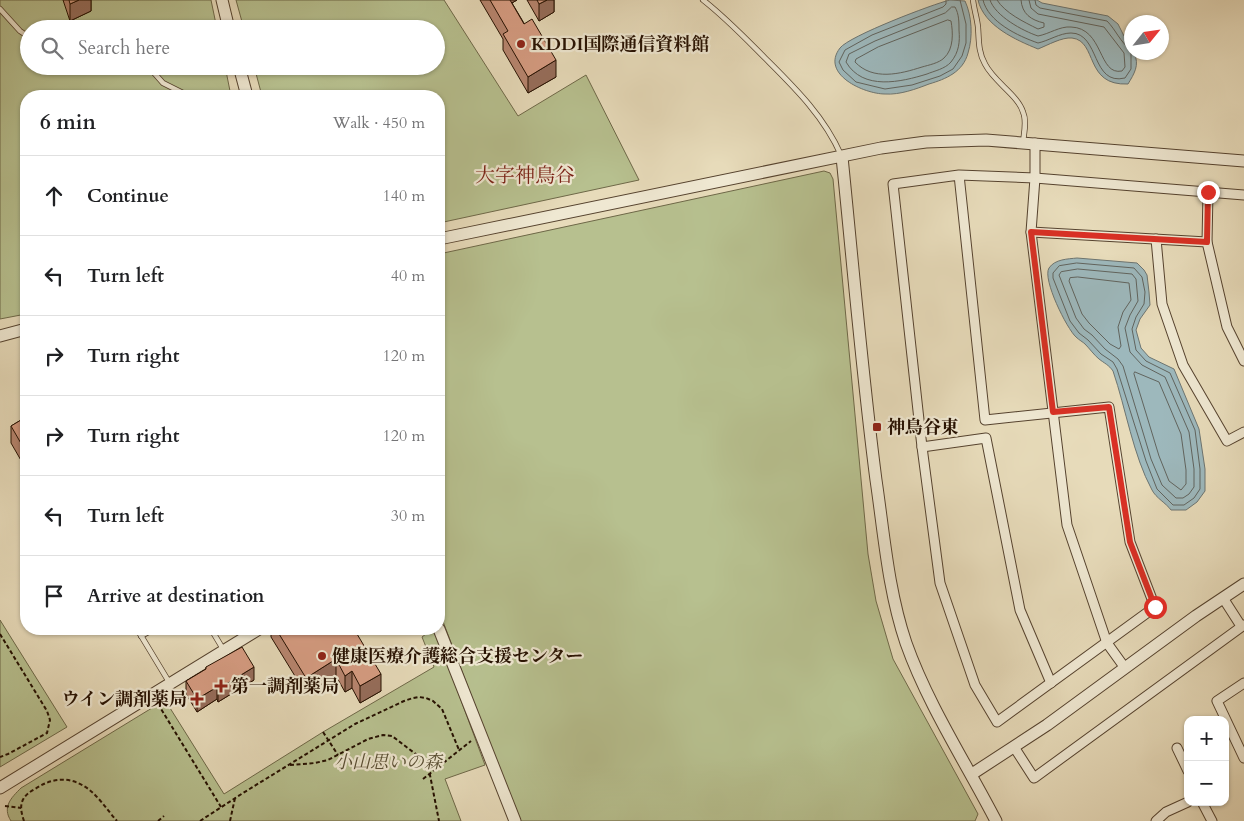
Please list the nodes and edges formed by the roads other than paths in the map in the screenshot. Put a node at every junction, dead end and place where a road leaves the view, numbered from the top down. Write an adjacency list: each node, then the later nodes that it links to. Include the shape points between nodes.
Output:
1 (222, 0): 5 (street)
2 (703, 0): 13 (lane, via 726,18 815,111)
3 (973, 0): 11 (lane, via 984,64 1024,112)
4 (0, 9): 6 (lane)
5 (227, 20)
6 (20, 31)
7 (156, 75): 9 (lane)
8 (241, 75): 10 (street)
9 (177, 90)
10 (245, 90)
11 (1023, 142): 12 (street); 13 (street, via 926,142)
12 (1035, 143): 14 (street); 16 (street)
13 (842, 157): 20 (street); 46 (street, via 871,442 893,590 906,643)
14 (1244, 160)
15 (959, 175): 16 (street); 26 (street, via 985,420); 28 (street, via 893,184)
16 (1035, 178): 17 (street); 19 (street)
17 (1208, 192): 18 (street); 22 (street)
18 (1244, 195)
19 (1031, 232): 21 (street); 26 (street)
20 (445, 239)
21 (1156, 239): 22 (street); 27 (street, via 1162,304 1183,365 1227,441)
22 (1207, 242): 25 (street, via 1227,327)
23 (20, 331): 24 (street)
24 (0, 336)
25 (1244, 361)
26 (1053, 412): 36 (street, via 1067,525); 36 (street, via 1109,407 1130,542 1155,607)
27 (1244, 432)
28 (922, 447): 40 (street, via 986,438 1020,610); 40 (street, via 940,584 975,685 997,722)
29 (1244, 584): 30 (street)
30 (1223, 598): 31 (street); 38 (street)
31 (1243, 625): 42 (street, via 1034,778)
32 (215, 635): 37 (lane)
33 (249, 635): 37 (street)
34 (441, 635): 50 (street)
35 (141, 636): 39 (lane)
36 (1107, 643): 38 (street); 40 (street)
37 (224, 650): 39 (street)
38 (1125, 668): 42 (street)
39 (170, 683): 47 (street)
40 (1051, 683)
41 (1244, 683): 44 (street, via 1217,701)
42 (1014, 747): 46 (street)
43 (1177, 748): 45 (street)
44 (1243, 753)
45 (1184, 763)
46 (972, 774): 51 (street)
47 (0, 788)
48 (1184, 804): 52 (street)
49 (1204, 806): 53 (street)
50 (515, 821)
51 (996, 821)
52 (1156, 821)
53 (1212, 821)

